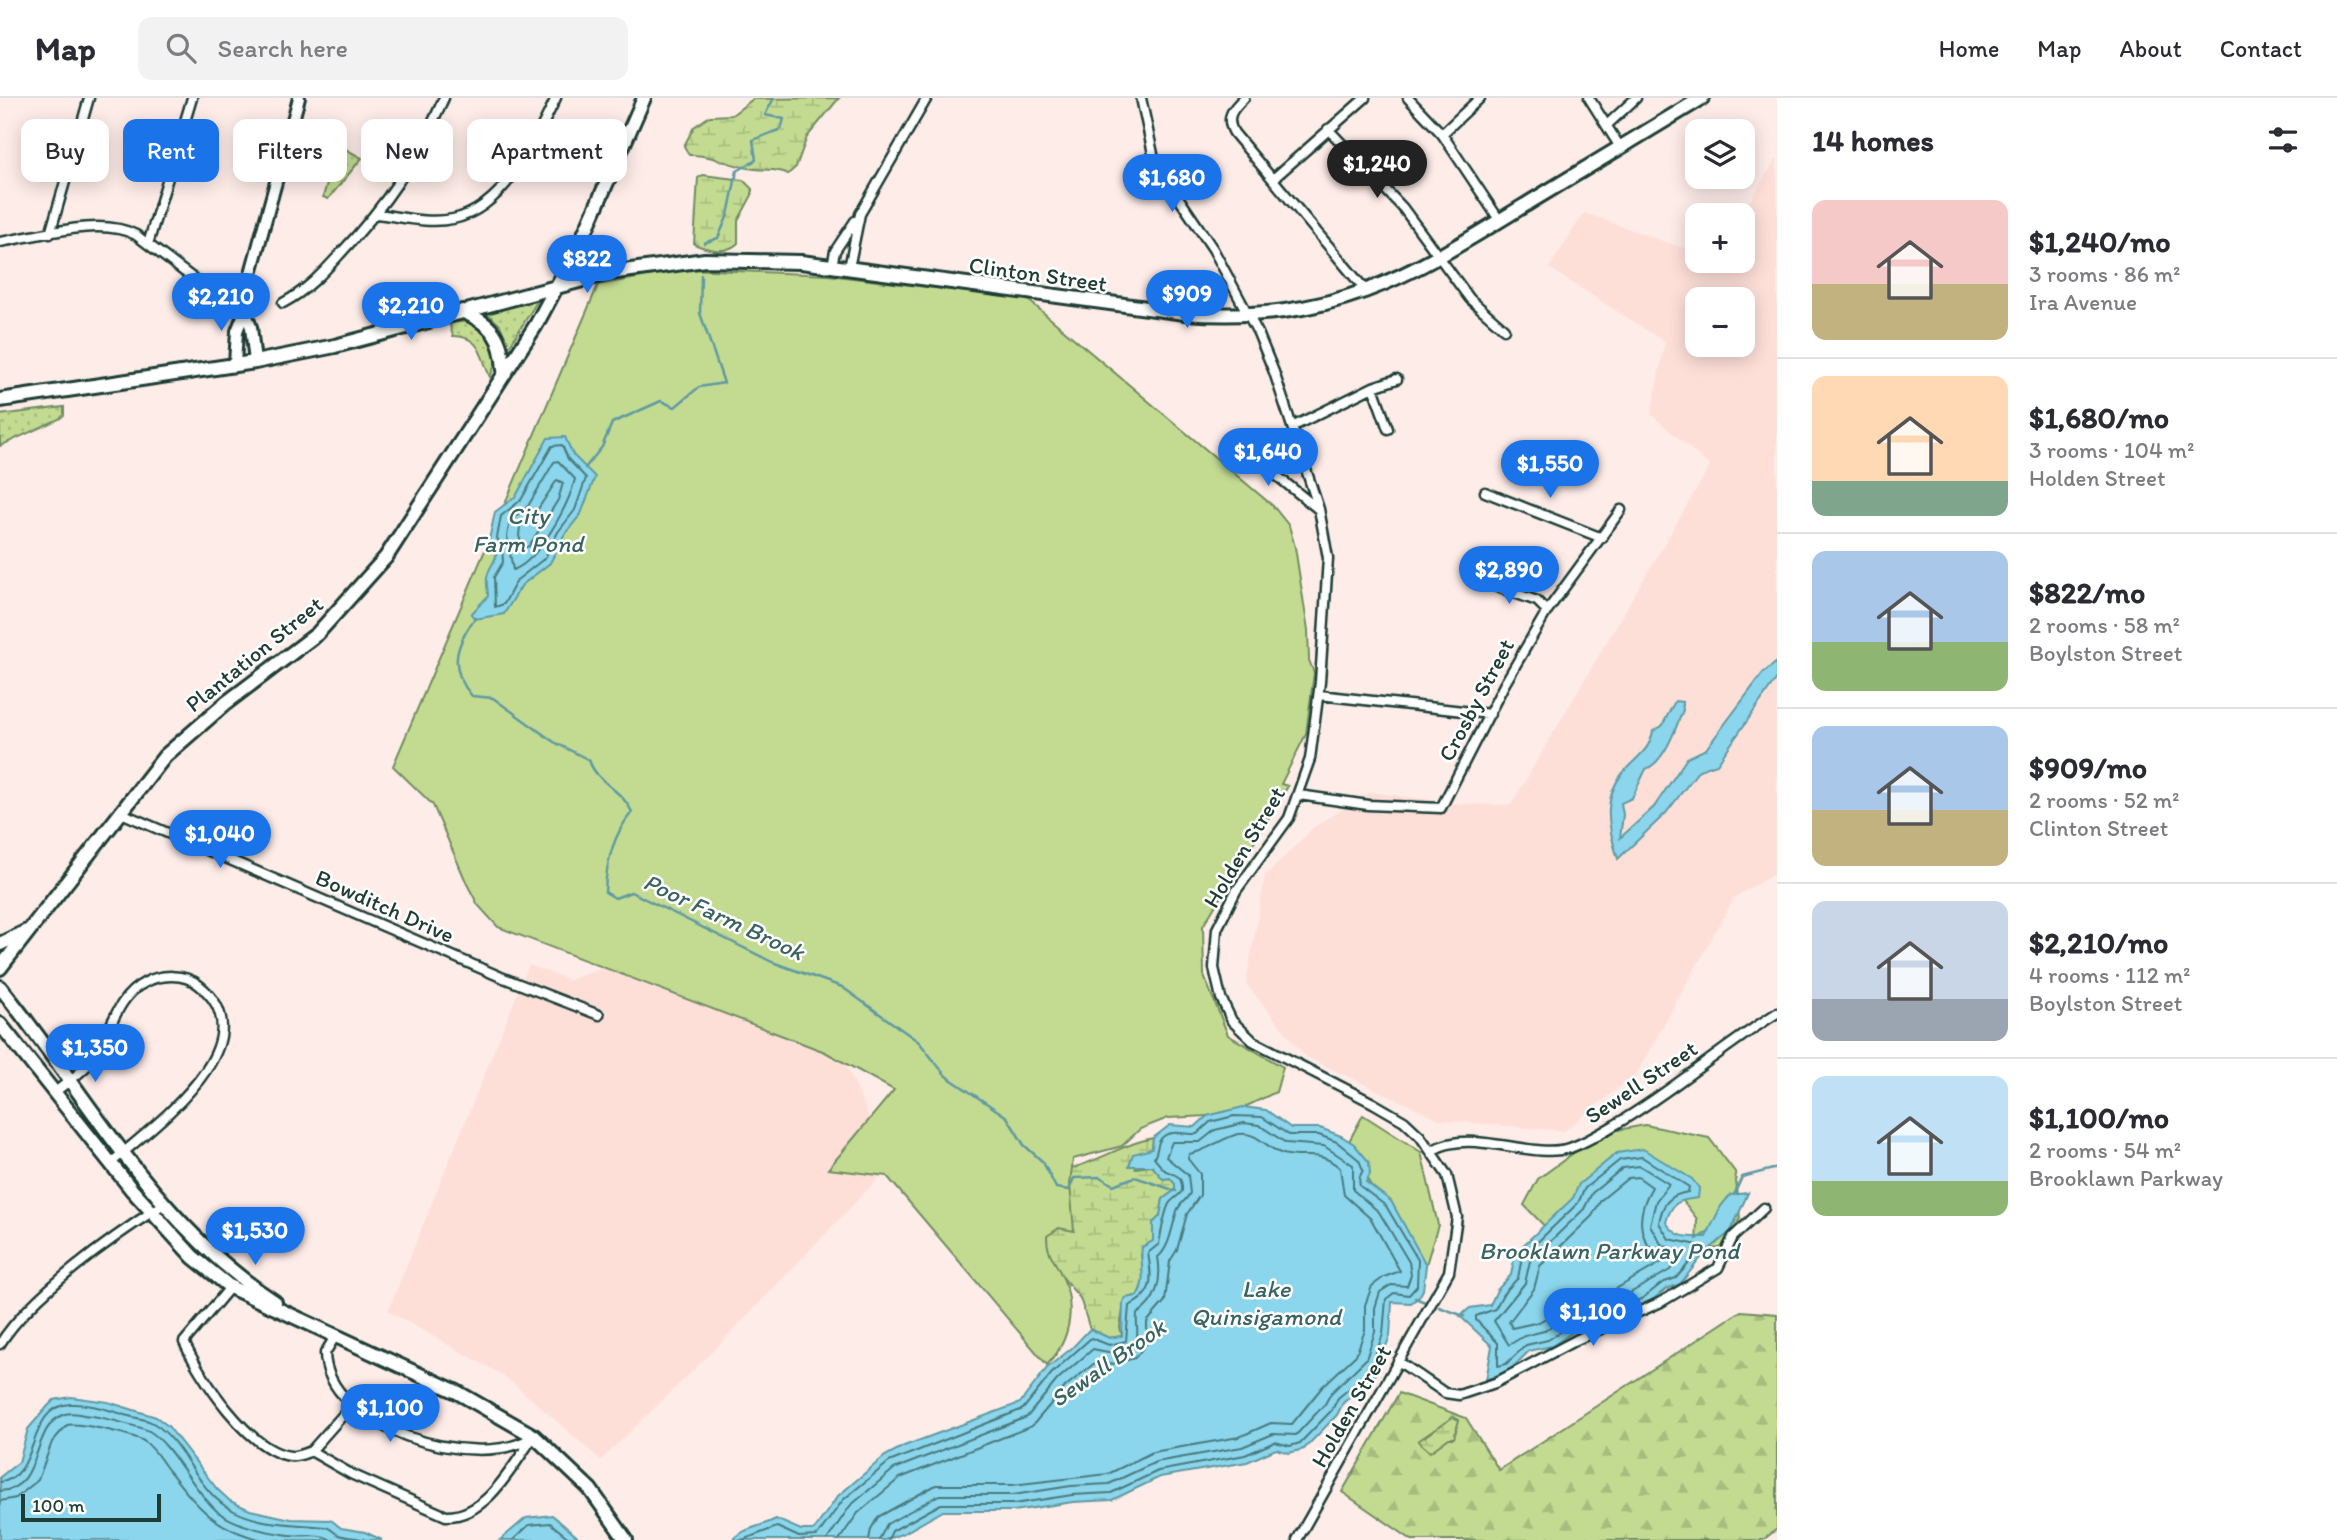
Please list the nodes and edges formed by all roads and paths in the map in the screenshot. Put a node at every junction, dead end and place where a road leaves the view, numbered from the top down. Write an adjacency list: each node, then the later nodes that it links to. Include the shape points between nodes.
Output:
1 (89, 98): 24 (street)
2 (192, 98): 27 (street)
3 (299, 98): 36 (street)
4 (444, 98): 22 (street, via 416,158)
5 (556, 98): 22 (street, via 514,173 479,208 438,221)
6 (644, 98): 25 (main road, Plantation Street)
7 (928, 98): 21 (street)
8 (1141, 98): 37 (street, Holden Street, via 1155,163 1209,242)
9 (1244, 98): 20 (street, via 1234,107 1231,127)
10 (1364, 98): 17 (street)
11 (1408, 98): 18 (street)
12 (1480, 98): 18 (street)
13 (1589, 98): 16 (street)
14 (1636, 98): 16 (street)
15 (1702, 98): 19 (main road, Clinton Street)
16 (1607, 125): 19 (street)
17 (1328, 129): 20 (street); 28 (street, via 1378,178)
18 (1442, 134): 23 (street)
19 (1620, 147): 23 (main road, Clinton Street)
20 (1273, 179): 33 (street)
21 (864, 206): 29 (street, via 835,251); 30 (street)
22 (377, 214): 34 (street, via 318,277)
23 (1500, 222): 28 (main road, Clinton Street)
24 (50, 234): 26 (street); 27 (street, via 113,226)
25 (582, 239): 31 (main road, via 591,262); 32 (main road, Plantation Street)
26 (0, 242)
27 (148, 244): 36 (street)
28 (1441, 258): 33 (main road, Clinton Street); 38 (street, via 1470,299)
29 (832, 266): 30 (main road, Clinton Street); 31 (main road, Clinton Street, via 705,260)
30 (849, 268): 37 (main road, Clinton Street, via 1137,308)
31 (609, 273): 32 (main road, Clinton Street)
32 (558, 285): 35 (main road, Clinton Street); 41 (main road, Plantation Street)
33 (1367, 292): 37 (main road, Clinton Street, via 1293,311)
34 (283, 303)
35 (462, 311): 39 (main road, Clinton Street, via 335,346); 41 (main road, via 494,330 501,342)
36 (244, 312): 39 (street, via 251,327); 40 (street, via 237,331)
37 (1248, 315): 45 (street, Holden Street)
38 (1504, 329)
39 (255, 362): 40 (main road, Clinton Street)
40 (235, 364): 44 (main road, Clinton Street)
41 (504, 370): 57 (main road, Plantation Street, via 413,518 350,601 298,651 186,737)
42 (1397, 379): 43 (street)
43 (1373, 387): 45 (street); 46 (street)
44 (0, 400)
45 (1294, 426): 49 (street, Holden Street)
46 (1388, 429)
47 (1236, 443): 49 (street)
48 (1485, 492): 51 (street)
49 (1319, 509): 54 (street, Holden Street, via 1328,568)
50 (1621, 510): 51 (street, Crosby Street)
51 (1602, 538): 53 (street, Crosby Street)
52 (1483, 582): 53 (street, via 1536,601)
53 (1547, 611): 55 (street, Crosby Street)
54 (1319, 695): 55 (street); 56 (street, Holden Street, via 1312,749)
55 (1490, 714): 56 (street, Crosby Street, via 1441,808 1368,805)
56 (1299, 795): 67 (street, Holden Street, via 1217,929 1214,968 1224,1004 1232,1021 1253,1041 1404,1121)
57 (119, 812): 58 (main road, Plantation Street); 63 (street, Bowditch Drive, via 501,978)
58 (30, 929): 59 (main road); 60 (main road, Plantation Street)
59 (0, 944)
60 (0, 968)
61 (0, 987): 65 (main road)
62 (1777, 1013): 67 (street, Sewell Street, via 1652,1103 1569,1148 1554,1151 1444,1143)
63 (598, 1015)
64 (0, 1024): 66 (main road)
65 (71, 1079): 66 (street); 68 (main road); 68 (street, via 93,1059 125,998 142,983 174,976 196,982 205,990 220,1023 216,1057 170,1112)
66 (55, 1092): 69 (main road)
67 (1433, 1150): 78 (street, Holden Street, via 1456,1206 1453,1260)
68 (123, 1152): 69 (street); 70 (main road)
69 (111, 1163): 72 (main road)
70 (164, 1204): 72 (street); 73 (main road)
71 (1764, 1208): 78 (street, via 1733,1237 1718,1268 1661,1302 1495,1383 1459,1395 1445,1393)
72 (151, 1212): 74 (main road); 77 (street, via 39,1301)
73 (239, 1276): 74 (street); 75 (main road)
74 (230, 1287): 75 (main road); 81 (street, via 184,1338 191,1357 222,1402 262,1444 288,1456)
75 (302, 1319): 76 (main road)
76 (336, 1335): 79 (street, via 325,1353 327,1370 336,1391); 80 (main road, via 457,1392)
77 (0, 1344)
78 (1398, 1361): 83 (street, Holden Street)
79 (351, 1406): 80 (street, via 381,1425 441,1445 495,1449 519,1446); 81 (street)
80 (534, 1436): 81 (street, via 492,1492 457,1516 446,1516 385,1490); 82 (main road, via 590,1489)
81 (311, 1451)
82 (626, 1540)
83 (1297, 1540)

